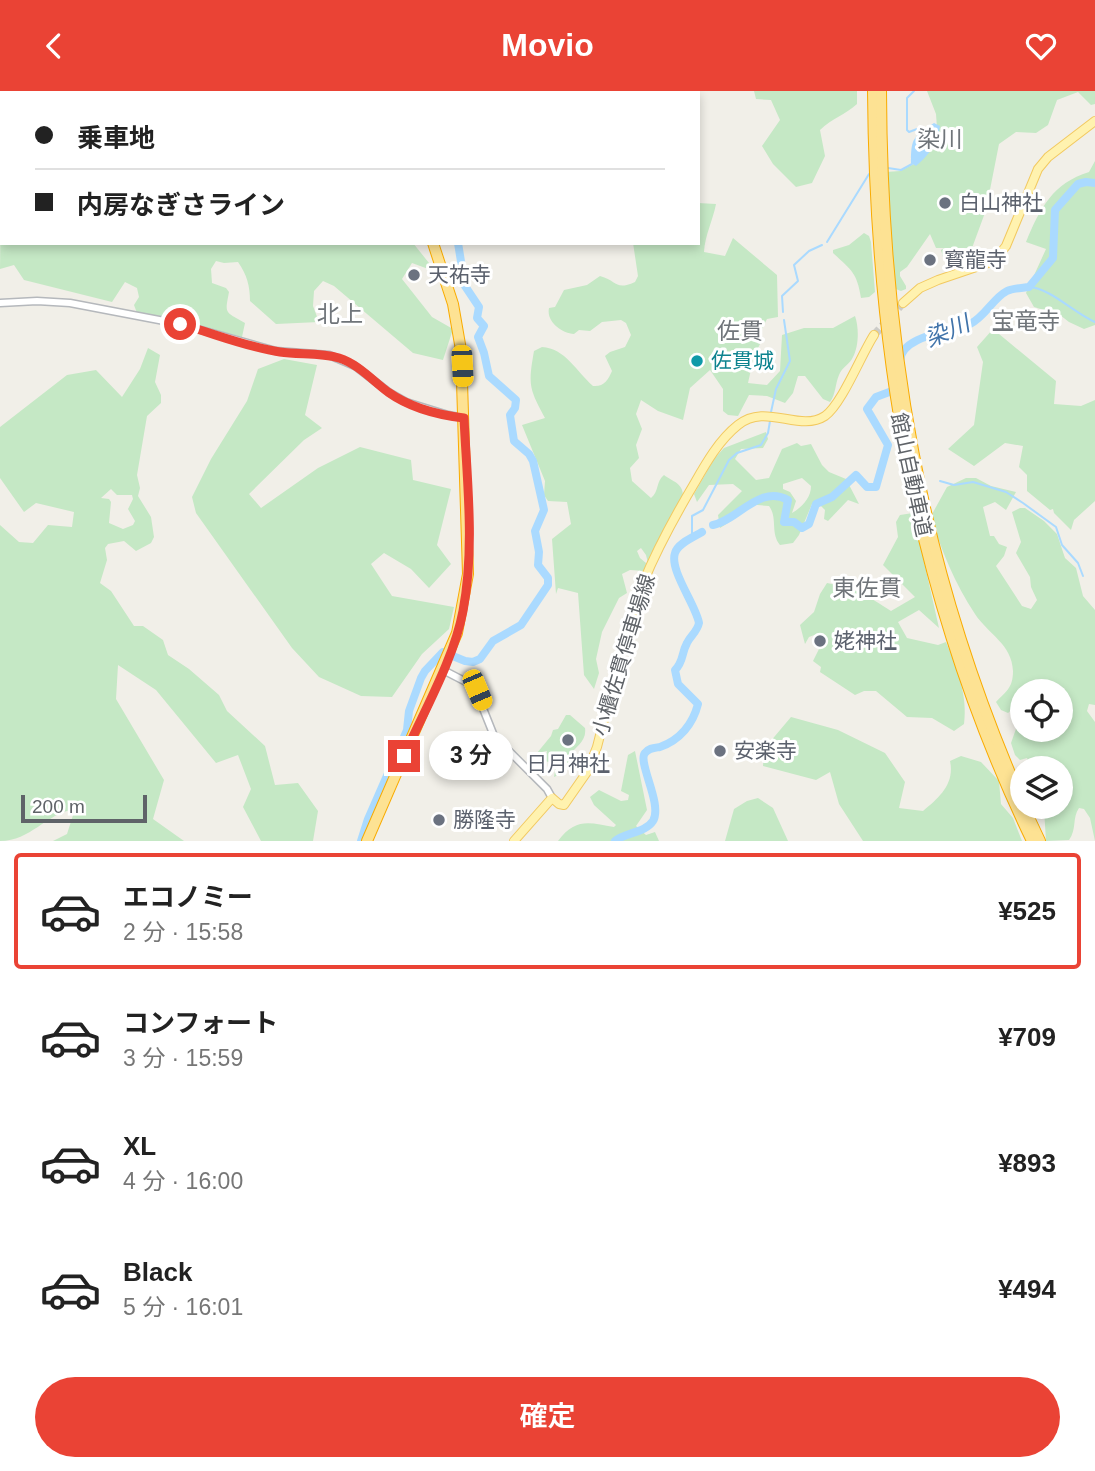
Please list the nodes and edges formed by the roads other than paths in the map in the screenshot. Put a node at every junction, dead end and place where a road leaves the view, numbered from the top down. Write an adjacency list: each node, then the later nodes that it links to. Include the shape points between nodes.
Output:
1 (873, 91): 8 (highway, 館山自動車道, via 875,212)
2 (881, 91): 8 (highway, 館山自動車道)
3 (1095, 121): 6 (main road, via 1038,169 1006,246 994,261 920,288)
4 (434, 245): 9 (highway, via 453,305 461,350)
5 (0, 303): 9 (street, via 70,303 180,324 276,351 329,355 355,366 406,402)
6 (902, 303)
7 (874, 334): 13 (main road, 小櫃佐貫停車場線, via 826,415 814,421 754,416 720,443 681,505 643,584 587,772 564,805)
8 (891, 345): 10 (highway, 館山自動車道)
9 (464, 418): 11 (highway, via 468,574 463,612)
10 (909, 458): 12 (highway, 館山自動車道, via 953,616); 17 (highway, 館山自動車道, via 932,572 952,641 972,701)
11 (444, 666): 13 (street, via 474,686 494,736); 15 (highway)
12 (1010, 773)
13 (552, 798): 16 (main road, 小櫃佐貫停車場線)
14 (1030, 819): 18 (highway)
15 (367, 841)
16 (514, 841)
17 (1032, 841)
18 (1040, 841)

